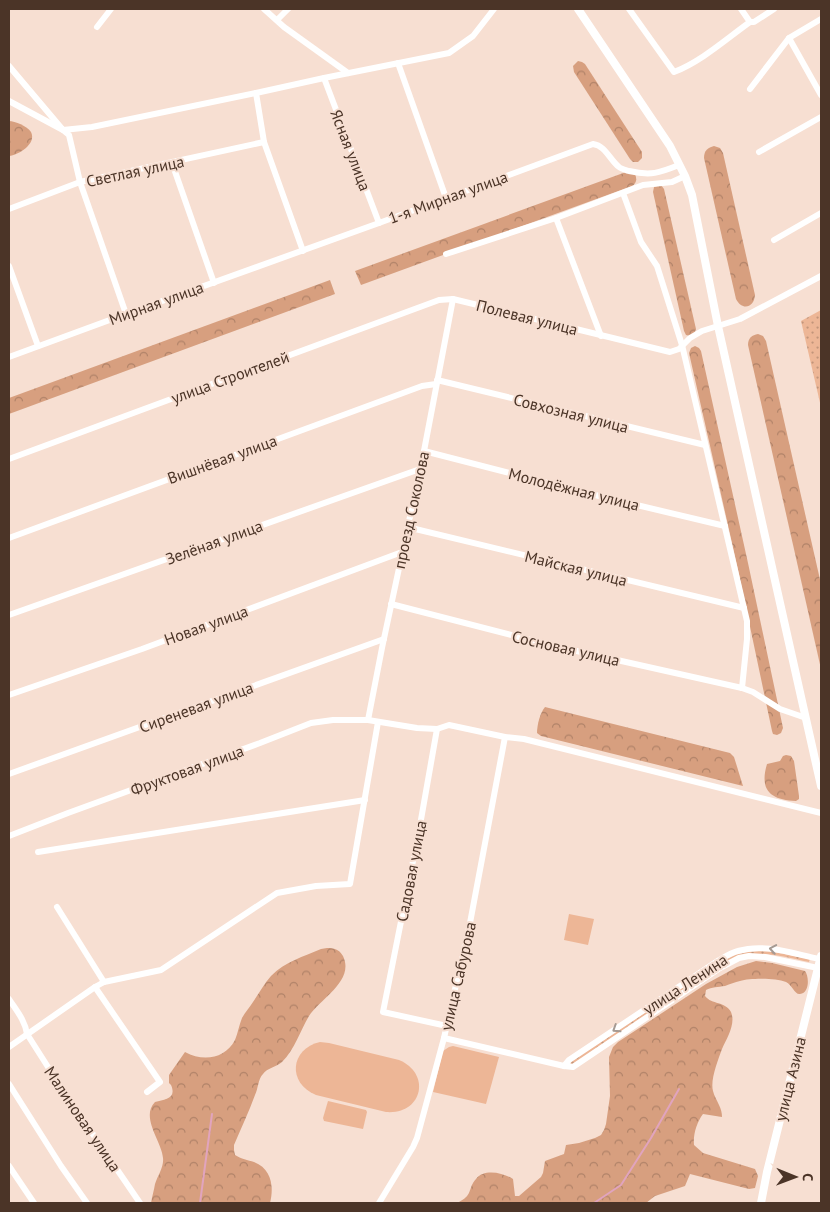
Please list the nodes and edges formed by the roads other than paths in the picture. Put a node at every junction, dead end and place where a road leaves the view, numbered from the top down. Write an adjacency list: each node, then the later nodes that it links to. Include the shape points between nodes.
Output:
1 (111, 9): 12 (street)
2 (264, 9): 10 (street)
3 (288, 9): 10 (street)
4 (494, 9): 14 (street, via 473,36 449,53)
5 (580, 9): 27 (street, via 670,146)
6 (629, 9): 11 (street, via 674,72 698,60)
7 (741, 9): 11 (street)
8 (774, 9): 11 (street, via 759,20)
9 (821, 19): 13 (street)
10 (276, 20): 16 (street)
11 (750, 22)
12 (98, 26)
13 (788, 38): 18 (street); 20 (street)
14 (398, 63): 16 (street); 31 (street)
15 (9, 66): 23 (street)
16 (348, 73): 17 (street)
17 (324, 78): 19 (street); 35 (street, Ясная улица)
18 (750, 89)
19 (256, 93): 23 (street, via 92,127); 24 (street)
20 (821, 95)
21 (9, 101): 23 (street)
22 (821, 117): 25 (street)
23 (63, 130): 29 (street, via 69,135)
24 (264, 142): 26 (street, Светлая улица); 37 (street)
25 (759, 152)
26 (172, 163): 29 (street, Светлая улица); 41 (street)
27 (679, 165): 28 (street); 31 (street, 1-я Мирная улица, via 654,174 634,172 620,168 603,148 593,144)
28 (685, 176): 30 (street, via 672,182 643,185); 44 (street, via 692,195)
29 (80, 182): 32 (street, Светлая улица); 43 (street)
30 (624, 193): 34 (street); 46 (street, via 641,242 657,266)
31 (446, 198): 35 (street, 1-я Мирная улица)
32 (9, 209)
33 (821, 213): 36 (street)
34 (556, 218): 38 (street); 45 (street, Полевая улица)
35 (379, 223): 37 (street, 1-я Мирная улица)
36 (774, 240)
37 (303, 251): 41 (street, Мирная улица)
38 (446, 254)
39 (9, 266): 47 (street)
40 (821, 276): 44 (street, via 740,320)
41 (214, 282): 43 (street, Мирная улица)
42 (453, 299): 45 (street, Полевая улица); 49 (street, проезд Соколова); 52 (street, улица Строителей, via 439,300)
43 (126, 314): 47 (street, Мирная улица)
44 (718, 326): 46 (street, via 702,331); 66 (street)
45 (601, 336): 46 (street, Полевая улица, via 670,352)
46 (682, 345): 50 (street)
47 (38, 346): 48 (street, Мирная улица)
48 (9, 357)
49 (437, 382): 50 (street, Совхозная улица); 51 (street, проезд Соколова); 56 (street, Вишнёвая улица)
50 (705, 445): 54 (street)
51 (424, 451): 53 (street, проезд Соколова); 54 (street, Молодёжная улица)
52 (9, 459)
53 (420, 469): 55 (street, проезд Соколова); 60 (street, Зелёная улица)
54 (725, 526): 59 (street)
55 (407, 527): 57 (street, проезд Соколова); 59 (street, Майская улица)
56 (9, 538)
57 (402, 552): 58 (street, проезд Соколова); 65 (street, Новая улица)
58 (391, 604): 61 (street, проезд Соколова); 63 (street, Сосновая улица, via 550,645)
59 (744, 608): 62 (street, via 747,622)
60 (9, 615)
61 (384, 639): 67 (street, проезд Соколова); 71 (street, Сиреневая улица)
62 (744, 675): 63 (street); 64 (street)
63 (742, 688): 64 (street, Сосновая улица)
64 (753, 692): 66 (street, Сосновая улица, via 780,709)
65 (9, 695)
66 (806, 718): 72 (street)
67 (368, 720): 68 (street, Фруктовая улица); 75 (street, Фруктовая улица, via 311,723)
68 (378, 722): 69 (street, Фруктовая улица); 73 (street)
69 (437, 729): 70 (street, Фруктовая улица, via 449,725); 83 (street, Садовая улица, via 383,1012)
70 (505, 737): 74 (street, Фруктовая улица); 83 (street, улица Сабурова)
71 (9, 774)
72 (821, 786)
73 (365, 800): 76 (street); 80 (street, via 350,884 277,893 161,970)
74 (821, 813)
75 (9, 836)
76 (38, 852)
77 (57, 907): 80 (street)
78 (821, 957): 79 (street, улица Азина); 87 (street, улица Ленина, one-way to 87, via 769,948 736,951)
79 (818, 968): 87 (street, улица Ленина, via 758,956 739,958 573,1067); 95 (street, улица Азина)
80 (104, 982): 81 (street)
81 (95, 987): 84 (street); 89 (street, via 160,1082)
82 (9, 999): 84 (street, Малиновая улица, via 23,1020)
83 (447, 1026): 85 (street, улица Сабурова)
84 (27, 1034): 86 (street); 93 (street, Малиновая улица)
85 (444, 1038): 87 (street); 94 (street, улица Сабурова, via 417,1138)
86 (9, 1047)
87 (564, 1066)
88 (9, 1084): 92 (street)
89 (147, 1092)
90 (9, 1166): 91 (street)
91 (34, 1203)
92 (88, 1203)
93 (140, 1203)
94 (379, 1203)
95 (761, 1203)

